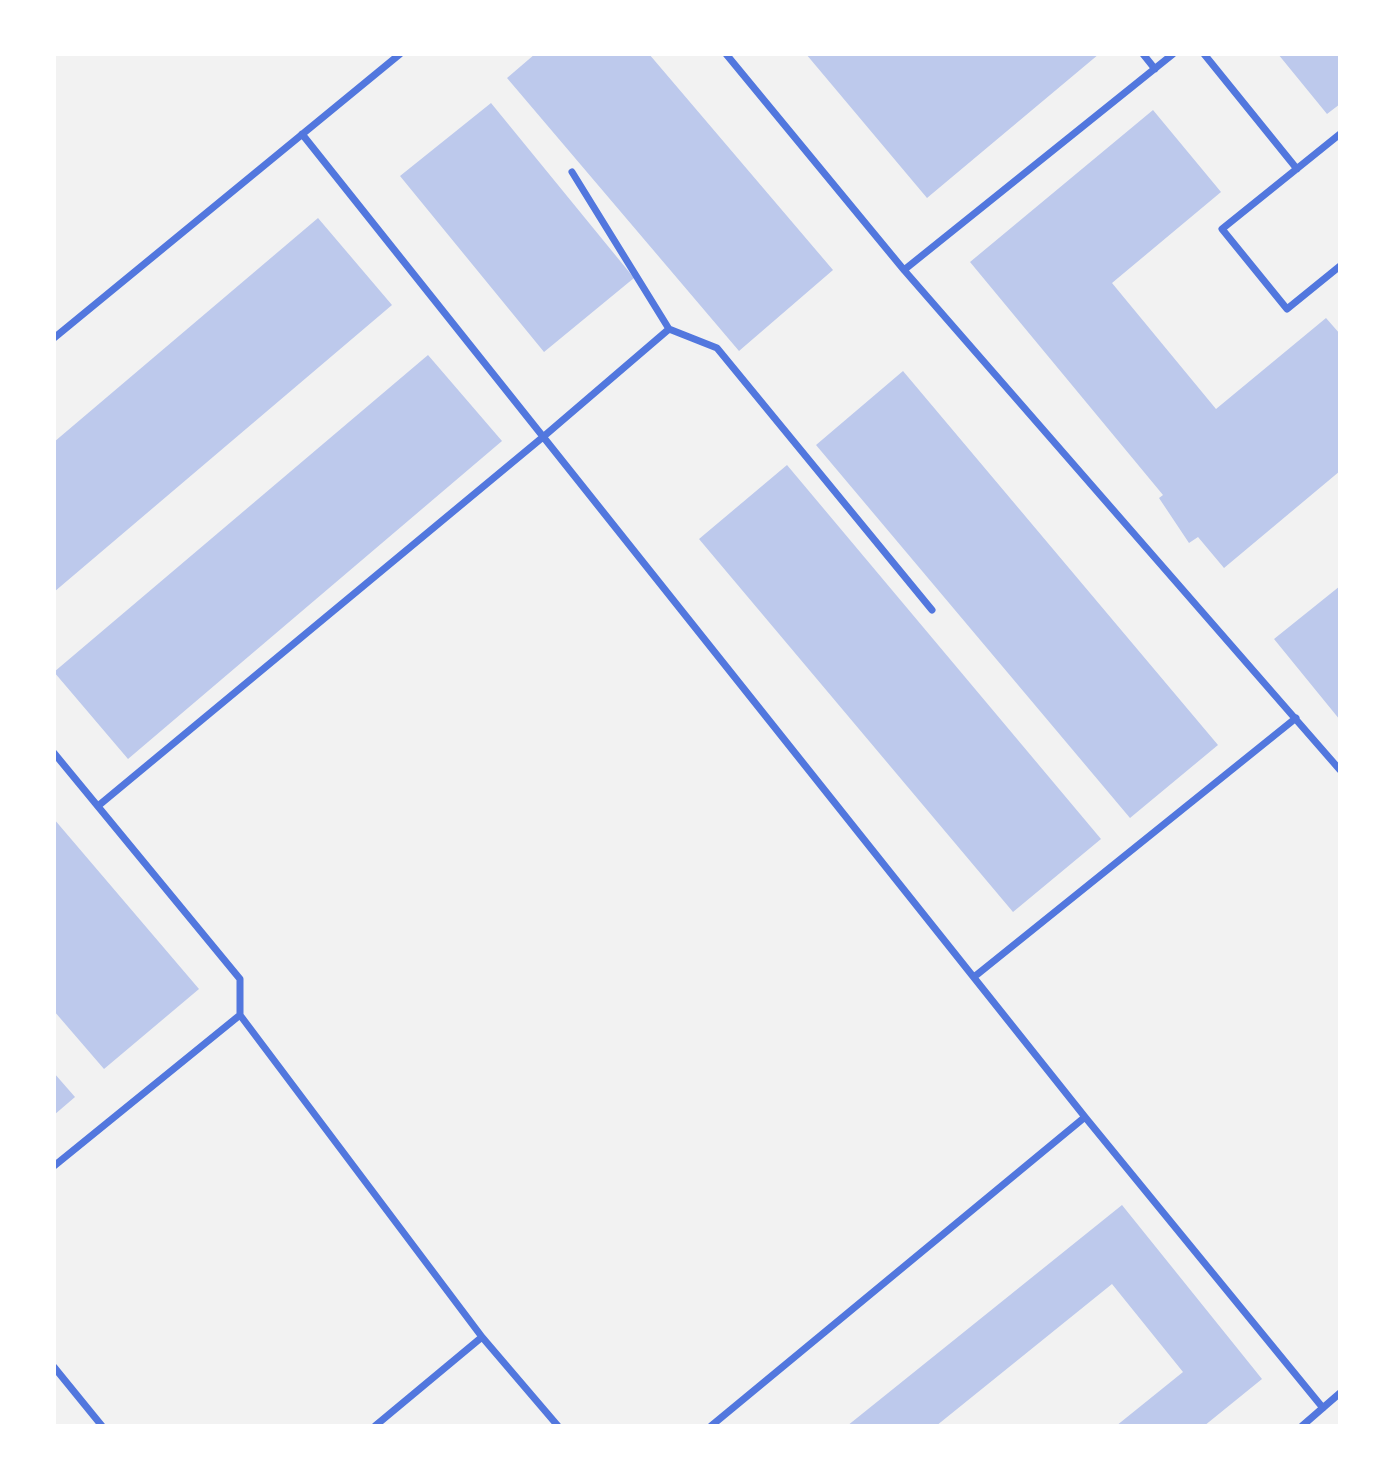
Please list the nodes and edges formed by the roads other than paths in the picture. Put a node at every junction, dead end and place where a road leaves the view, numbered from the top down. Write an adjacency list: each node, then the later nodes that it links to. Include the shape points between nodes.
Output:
1 (400, 54): 8 (street)
2 (726, 54): 12 (street)
3 (1143, 54): 6 (street)
4 (1173, 54): 6 (street)
5 (1204, 54): 9 (street)
6 (1155, 69): 12 (street)
7 (1340, 134): 9 (street)
8 (302, 135): 14 (street); 15 (street)
9 (1297, 169): 11 (street, via 1223,229 1287,309)
10 (572, 172): 13 (street)
11 (1340, 266)
12 (904, 270): 17 (street)
13 (669, 329): 15 (street); 16 (street, via 716,348)
14 (54, 338)
15 (543, 437): 20 (street); 21 (street)
16 (932, 610)
17 (1296, 718): 19 (street); 21 (street)
18 (54, 753): 20 (street)
19 (1340, 770)
20 (98, 806): 22 (street, via 240,979)
21 (974, 977): 23 (street)
22 (240, 1015): 24 (street); 25 (street)
23 (1085, 1117): 28 (street); 32 (street)
24 (54, 1166)
25 (482, 1337): 30 (street); 31 (street)
26 (54, 1367): 29 (street)
27 (1340, 1393): 28 (street)
28 (1323, 1408): 33 (street)
29 (102, 1426)
30 (375, 1426)
31 (558, 1426)
32 (711, 1426)
33 (1302, 1426)

